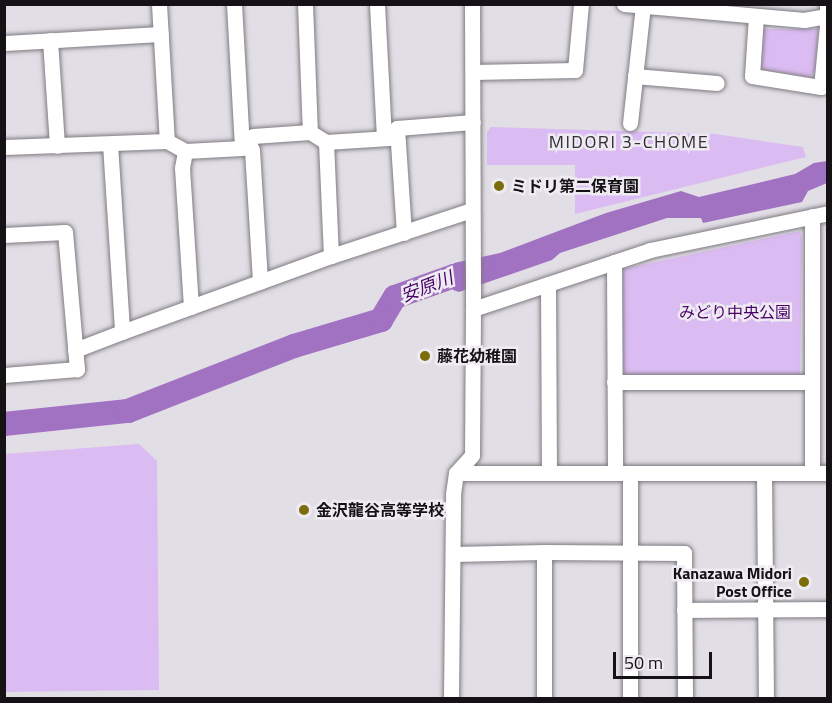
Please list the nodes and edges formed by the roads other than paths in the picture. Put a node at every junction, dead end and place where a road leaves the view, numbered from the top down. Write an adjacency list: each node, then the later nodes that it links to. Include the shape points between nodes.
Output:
1 (159, 4): 12 (street)
2 (234, 4): 26 (street)
3 (305, 4): 21 (street)
4 (377, 4): 22 (street)
5 (472, 4): 15 (street)
6 (581, 4): 15 (street, via 575,70)
7 (624, 4): 9 (street)
8 (827, 4): 11 (street)
9 (643, 6): 10 (street); 16 (street)
10 (756, 16): 11 (street, via 804,20); 11 (street, via 752,76 821,87)
11 (827, 16)
12 (161, 34): 13 (street); 23 (street)
13 (50, 40): 14 (street); 27 (street)
14 (4, 43)
15 (473, 72): 18 (street)
16 (635, 76): 17 (street); 19 (street)
17 (717, 83)
18 (473, 122): 20 (street); 30 (street)
19 (630, 123)
20 (397, 128): 22 (street, via 389,138); 33 (street)
21 (310, 132): 24 (street); 26 (street, via 254,136)
22 (384, 138): 24 (street)
23 (167, 141): 25 (street); 29 (street)
24 (326, 142): 35 (street)
25 (110, 144): 27 (street); 41 (street)
26 (245, 145): 29 (street); 37 (street, via 252,150)
27 (57, 146): 28 (street)
28 (4, 147)
29 (185, 152): 40 (street, via 182,168)
30 (472, 210): 33 (street); 39 (street)
31 (828, 213): 32 (street)
32 (812, 216): 36 (street, via 650,250); 45 (street)
33 (404, 233): 35 (street)
34 (4, 235): 42 (street, via 65,232)
35 (331, 255): 37 (street)
36 (614, 262): 38 (street); 44 (street)
37 (260, 282): 40 (street)
38 (548, 284): 39 (street); 47 (street)
39 (473, 304): 46 (street, via 472,455)
40 (191, 307): 41 (street)
41 (122, 332): 42 (street)
42 (75, 350): 43 (street, via 77,369)
43 (4, 375)
44 (614, 382): 45 (street); 48 (street)
45 (812, 382): 50 (street)
46 (456, 473): 47 (street); 53 (street)
47 (549, 473): 48 (street)
48 (622, 473): 49 (street); 52 (street)
49 (764, 473): 50 (street); 54 (street)
50 (820, 473)
51 (544, 552): 52 (street); 53 (street); 58 (street)
52 (630, 553): 56 (street, via 684,554); 59 (street)
53 (453, 554): 57 (street)
54 (767, 609): 55 (street); 56 (street); 61 (street)
55 (828, 609)
56 (684, 610): 60 (street)
57 (452, 699)
58 (544, 699)
59 (630, 699)
60 (685, 699)
61 (766, 699)

